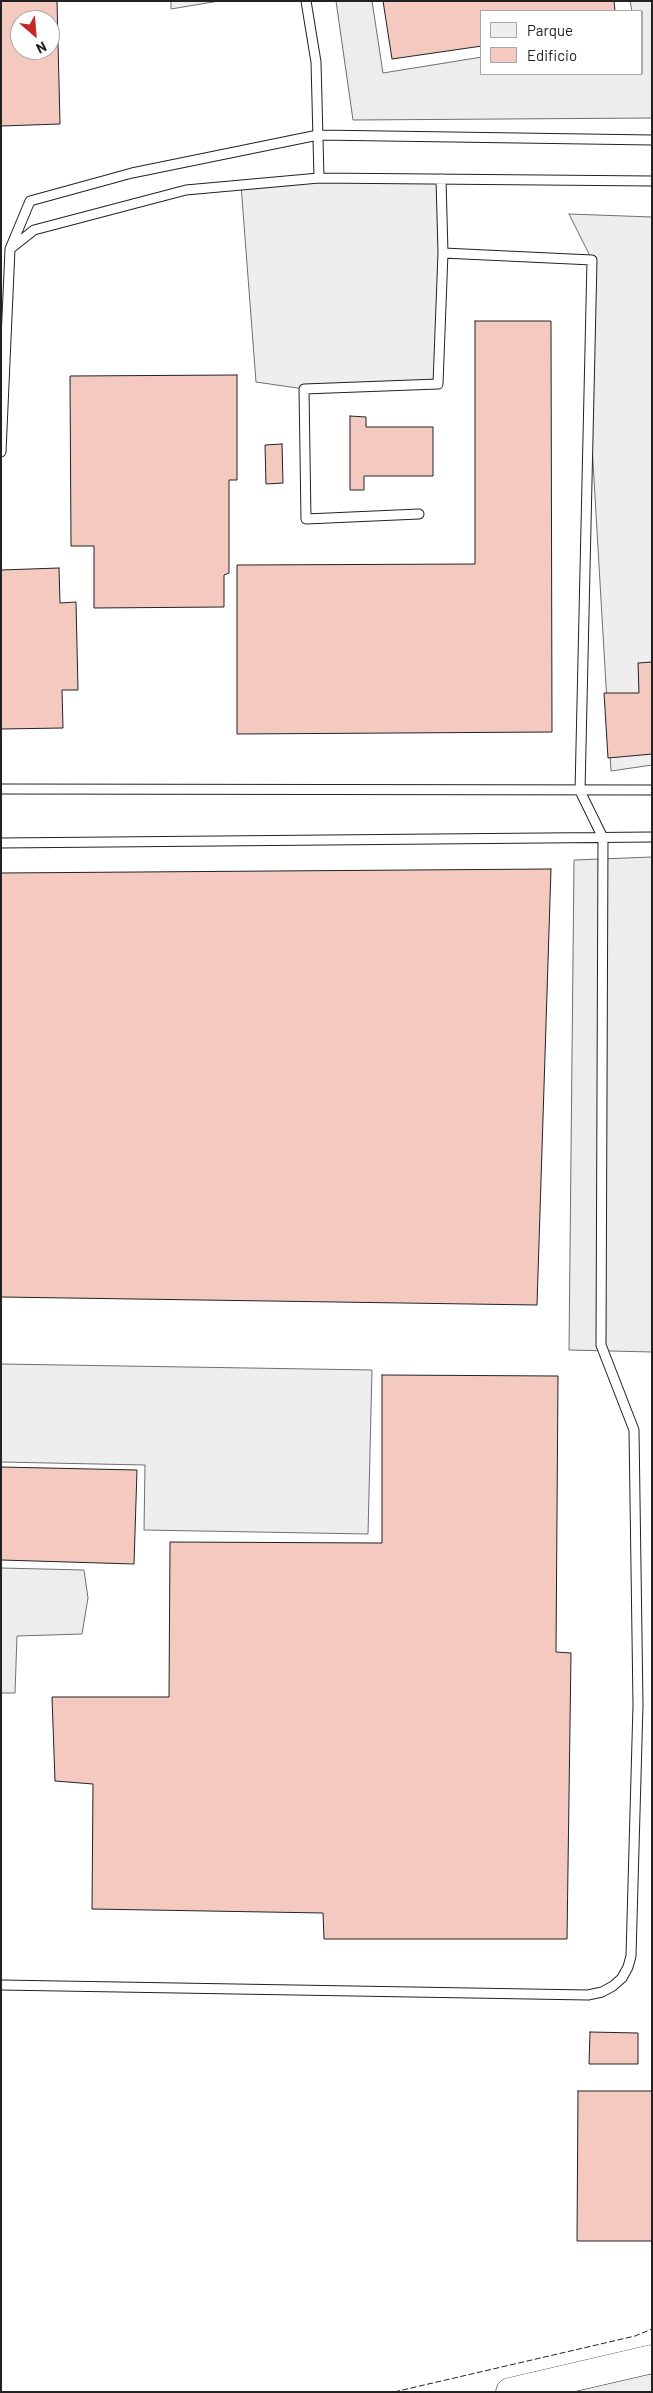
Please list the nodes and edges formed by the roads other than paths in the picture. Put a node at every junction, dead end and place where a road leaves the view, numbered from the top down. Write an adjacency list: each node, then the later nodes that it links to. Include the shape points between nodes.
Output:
1 (306, 1): 2 (lane, via 316,62)
2 (318, 135): 3 (lane); 4 (lane); 7 (lane, via 132,173 30,200)
3 (652, 140)
4 (319, 178): 5 (lane); 7 (lane, via 186,190 34,230)
5 (442, 178): 6 (lane); 8 (lane)
6 (652, 181)
7 (10, 249): 9 (lane)
8 (443, 253): 10 (lane, via 438,384 304,389 306,519); 13 (lane, via 592,260)
9 (1, 452)
10 (419, 514)
11 (1, 789): 13 (lane)
12 (652, 790): 13 (lane)
13 (580, 791): 15 (lane)
14 (652, 837): 15 (lane)
15 (603, 838): 16 (lane); 17 (lane, via 601,1345 634,1430 638,1705 631,1956 628,1967 613,1986 588,1995)
16 (1, 843)
17 (1, 1985)
18 (652, 2359): 19 (highway)
19 (510, 2392)

